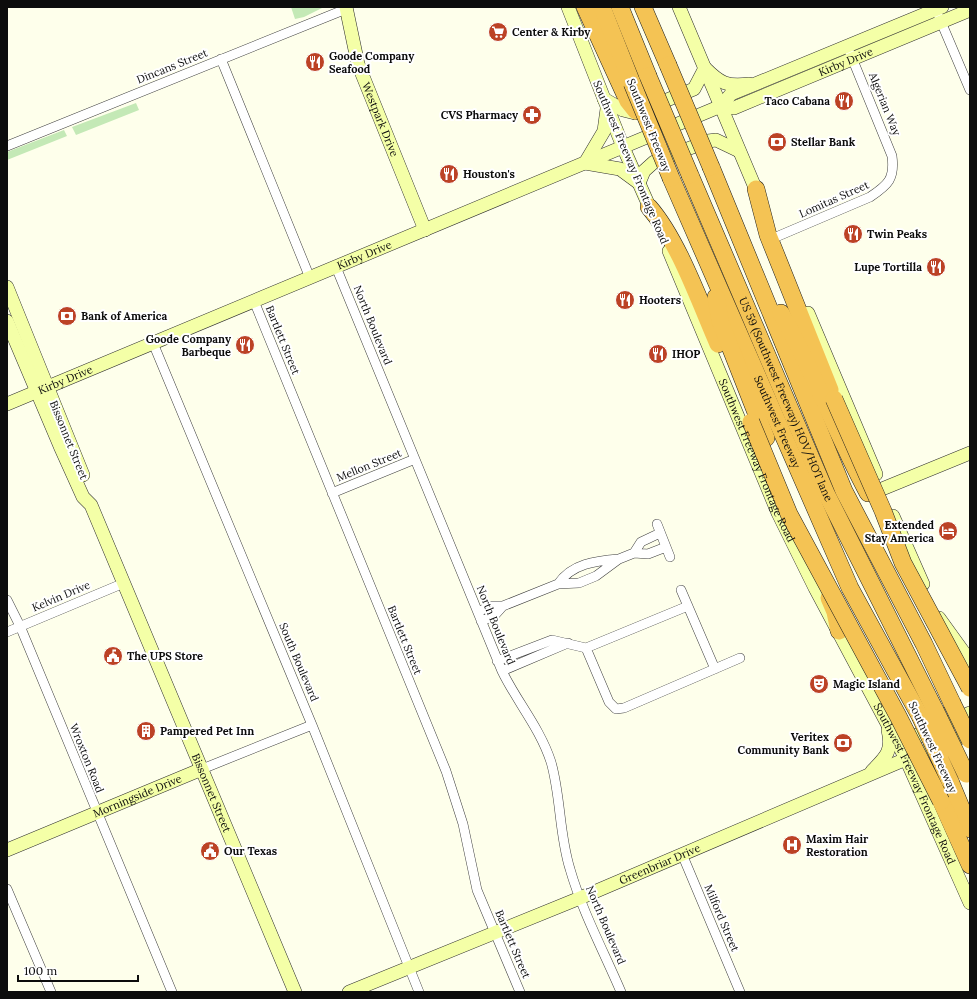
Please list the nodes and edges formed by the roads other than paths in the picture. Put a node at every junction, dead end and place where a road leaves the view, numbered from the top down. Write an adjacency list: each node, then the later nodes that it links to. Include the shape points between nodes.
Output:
1 (568, 7): 20 (main road, Southwest Freeway Frontage Road)
2 (584, 7): 18 (highway)
3 (602, 7): 18 (highway, Southwest Freeway)
4 (620, 7): 80 (highway, US 59 (Southwest Freeway) HOV/HOT lane, bridge, via 826,493)
5 (643, 7): 15 (highway)
6 (657, 7): 15 (highway)
7 (680, 7): 16 (main road)
8 (346, 8): 13 (street, Dincans Street); 30 (main road, Westpark Drive, via 360,69)
9 (938, 8): 11 (street); 12 (main road, Kirby Drive)
10 (970, 10): 11 (main road, Kirby Drive)
11 (941, 22): 14 (main road, Kirby Drive); 19 (street)
12 (848, 46): 14 (street, Algerian Way); 17 (main road, Kirby Drive)
13 (221, 59): 22 (street, Dincans Street); 35 (street)
14 (853, 59): 21 (main road, Kirby Drive, via 734,108); 26 (street, Algerian Way, via 892,156)
15 (668, 65): 32 (highway, bridge)
16 (705, 68): 17 (main road, via 718,81 726,84); 20 (main road, via 694,89 635,113); 21 (main road)
17 (760, 83): 21 (main road, Kirby Drive, via 731,94)
18 (627, 85): 34 (highway, Southwest Freeway, bridge, via 649,124)
19 (970, 90)
20 (606, 103): 23 (main road, Southwest Freeway Frontage Road); 25 (main road, via 604,131)
21 (721, 106): 23 (main road, Kirby Drive); 24 (main road)
22 (7, 146)
23 (623, 147): 25 (main road, Kirby Drive); 27 (main road, Southwest Freeway Frontage Road)
24 (739, 151): 27 (main road, via 716,140 708,141 654,162 644,171); 28 (main road)
25 (585, 163): 27 (main road, via 620,169); 30 (main road, Kirby Drive)
26 (892, 173): 31 (street, Lomitas Street, via 892,178 883,188 870,197)
27 (639, 183): 29 (main road, Southwest Freeway Frontage Road)
28 (756, 189): 31 (main road); 71 (highway, bridge, via 768,235 903,563)
29 (649, 207): 60 (main road, Southwest Freeway Frontage Road, via 778,513); 85 (highway, bridge, via 661,221 684,266 789,514 898,716)
30 (425, 230): 33 (main road, Kirby Drive)
31 (776, 237): 44 (main road)
32 (749, 257): 57 (highway, via 792,333 847,454 906,566); 76 (highway, bridge, via 844,491 924,644)
33 (336, 267): 35 (main road, Kirby Drive); 43 (street, North Boulevard)
34 (712, 271): 60 (highway, via 720,321 835,612); 82 (highway, Southwest Freeway, bridge, via 850,588 920,716)
35 (310, 278): 37 (main road, Kirby Drive)
36 (7, 287): 40 (main road, Bissonnet Street)
37 (254, 301): 39 (main road, Kirby Drive); 45 (street, Bartlett Street)
38 (7, 321): 40 (main road, Bissonnet Street)
39 (153, 343): 40 (main road, Kirby Drive); 74 (street, South Boulevard)
40 (43, 390): 41 (main road, Kirby Drive); 50 (main road, Bissonnet Street, via 83,497 91,505)
41 (7, 404)
42 (970, 453): 44 (main road)
43 (415, 459): 45 (street, Mellon Street); 56 (street, North Boulevard)
44 (882, 489): 57 (main road)
45 (332, 493): 89 (street, Bartlett Street, via 446,771 463,824 478,890)
46 (666, 547): 47 (street, via 648,554); 47 (street, via 658,528 641,542); 48 (street)
47 (634, 553): 49 (street)
48 (670, 557)
49 (620, 559): 51 (street, via 596,576 579,583); 51 (street, via 593,562 572,570)
50 (124, 583): 59 (street, Kelvin Drive); 78 (main road, Bissonnet Street)
51 (558, 584): 54 (street)
52 (681, 590): 55 (street)
53 (7, 600): 59 (street, Wroxton Road)
54 (504, 606): 56 (street, via 490,606); 58 (street, via 494,616)
55 (688, 606): 64 (street); 69 (street)
56 (478, 612): 58 (street, North Boulevard)
57 (938, 616): 67 (main road)
58 (481, 621): 68 (street, North Boulevard)
59 (20, 626): 61 (street, Kelvin Drive); 81 (street, Wroxton Road)
60 (838, 631): 73 (main road, Southwest Freeway Frontage Road)
61 (7, 632)
62 (568, 643): 63 (street, via 552,640); 64 (street); 65 (street)
63 (530, 648): 65 (street); 68 (street)
64 (586, 648): 69 (street, via 609,702 616,709 624,708)
65 (534, 658): 70 (street)
66 (740, 658): 69 (street)
67 (969, 660)
68 (498, 661): 70 (street, North Boulevard)
69 (715, 669)
70 (502, 671): 87 (street, North Boulevard, via 511,690 533,722 551,762 566,853)
71 (970, 688)
72 (970, 713): 73 (main road, via 919,736 901,734)
73 (886, 720): 77 (main road, Southwest Freeway Frontage Road); 79 (main road, via 890,748 886,758)
74 (312, 725): 78 (street, Morningside Drive); 90 (street, South Boulevard)
75 (970, 734): 77 (main road, Greenbriar Drive)
76 (970, 740)
77 (906, 760): 79 (main road, Greenbriar Drive); 88 (main road, Southwest Freeway Frontage Road)
78 (202, 769): 81 (main road, Morningside Drive); 93 (main road, Bissonnet Street)
79 (866, 777): 84 (main road, Greenbriar Drive)
80 (968, 779)
81 (97, 813): 83 (main road, Morningside Drive); 92 (street, Wroxton Road)
82 (970, 829)
83 (7, 850)
84 (682, 854): 87 (main road, Greenbriar Drive); 98 (street, Milford Street)
85 (970, 865)
86 (7, 889): 91 (street)
87 (580, 898): 89 (main road, Greenbriar Drive); 97 (street, North Boulevard)
88 (970, 903)
89 (495, 932): 90 (main road, Greenbriar Drive); 96 (street, Bartlett Street)
90 (409, 968): 94 (main road, Greenbriar Drive); 95 (street, South Boulevard)
91 (51, 992)
92 (172, 992)
93 (295, 992)
94 (349, 992)
95 (419, 992)
96 (520, 992)
97 (621, 992)
98 (740, 992)

